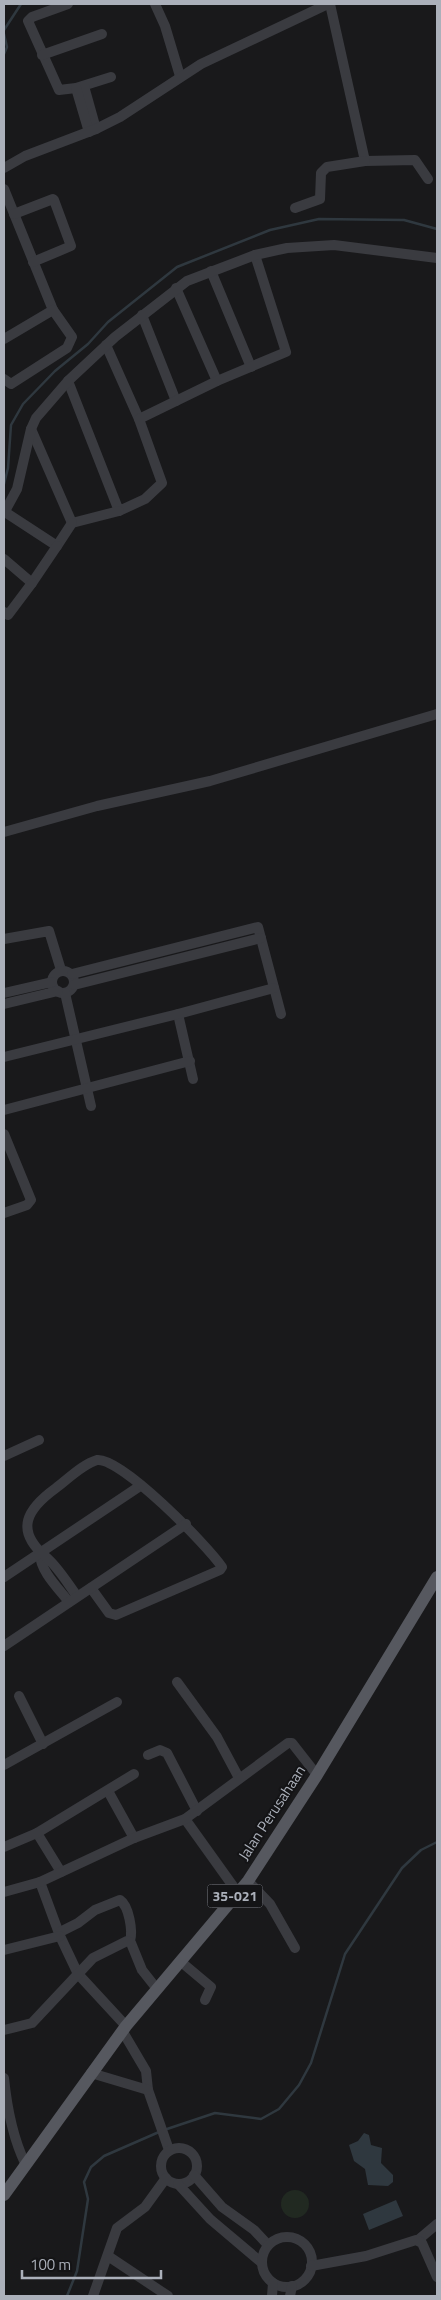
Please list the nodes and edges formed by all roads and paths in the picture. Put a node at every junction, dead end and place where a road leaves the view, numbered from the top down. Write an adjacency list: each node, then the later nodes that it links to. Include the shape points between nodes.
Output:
1 (68, 4): 5 (street, via 32,17 28,22)
2 (155, 4): 6 (street, via 166,26)
3 (329, 4): 6 (street); 10 (street)
4 (102, 34): 5 (street)
5 (42, 55): 8 (street, via 59,91)
6 (180, 76): 9 (street, via 120,117)
7 (111, 77): 8 (street)
8 (80, 87): 9 (street)
9 (92, 130): 11 (street, via 25,156)
10 (366, 161): 12 (street, via 415,160); 15 (street, via 323,170 320,198)
11 (4, 168)
12 (428, 179)
13 (4, 190): 16 (street)
14 (4, 198): 22 (street)
15 (295, 208)
16 (14, 214): 19 (street); 19 (street, via 54,200 71,246)
17 (255, 255): 18 (street, via 287,248 334,245); 20 (street); 26 (street, via 287,350 285,354)
18 (437, 258)
19 (33, 262): 22 (street)
20 (211, 271): 21 (street); 26 (street)
21 (176, 288): 23 (street); 29 (street)
22 (52, 311): 24 (street); 27 (street, via 69,330 70,344 11,384)
23 (142, 315): 25 (street); 30 (street)
24 (4, 339)
25 (106, 345): 28 (street); 31 (street)
26 (251, 367): 29 (street)
27 (4, 379)
28 (68, 381): 32 (street, via 36,418); 33 (street)
29 (217, 381): 30 (street)
30 (176, 401): 31 (street)
31 (139, 419): 33 (street, via 162,484 145,499)
32 (31, 429): 34 (street, via 17,489); 35 (street)
33 (119, 511): 35 (street)
34 (4, 512): 36 (street)
35 (72, 522): 36 (street)
36 (57, 546): 38 (street)
37 (4, 559): 38 (street)
38 (32, 582): 39 (street, via 8,615)
39 (4, 612)
40 (437, 714): 41 (street, via 210,781 97,806)
41 (4, 832)
42 (261, 938): 44 (street, via 258,927); 45 (street); 50 (street)
43 (4, 939): 46 (street, via 49,931)
44 (163, 951): 45 (street); 47 (street)
45 (166, 962): 49 (street)
46 (61, 970): 47 (street); 48 (street, via 54,974)
47 (72, 974): 49 (street)
48 (52, 982): 51 (street); 52 (street)
49 (74, 985): 51 (street)
50 (274, 988): 54 (street); 55 (street)
51 (61, 992): 53 (street); 56 (street)
52 (4, 993)
53 (4, 1004)
54 (178, 1014): 56 (street); 58 (street)
55 (281, 1014)
56 (77, 1040): 57 (street); 60 (street)
57 (4, 1057)
58 (190, 1061): 59 (street); 60 (street)
59 (193, 1079)
60 (88, 1088): 61 (street); 62 (street)
61 (91, 1106)
62 (4, 1110)
63 (4, 1134): 64 (street, via 31,1200 27,1205)
64 (4, 1213)
65 (39, 1440): 66 (street)
66 (4, 1456)
67 (140, 1486): 68 (street); 69 (street); 69 (street, via 103,1460 93,1461 32,1509 28,1531)
68 (186, 1524): 72 (street); 72 (street, via 221,1566 220,1570 116,1615 108,1612)
69 (40, 1554): 70 (street); 73 (street, via 45,1571)
70 (4, 1577)
71 (437, 1577): 82 (main road, Jalan Perusahaan / 35-021)
72 (91, 1588): 73 (street)
73 (73, 1599): 74 (street)
74 (4, 1646)
75 (177, 1682): 83 (street, via 218,1737)
76 (19, 1696): 78 (street)
77 (117, 1702): 78 (street)
78 (43, 1744): 80 (street)
79 (148, 1755): 85 (street, via 160,1750 167,1753)
80 (4, 1765)
81 (134, 1774): 84 (street)
82 (317, 1775): 83 (street, via 290,1742); 91 (main road, Jalan Perusahaan / 35-021)
83 (239, 1778): 85 (street)
84 (108, 1791): 87 (street); 88 (street)
85 (197, 1811): 86 (street)
86 (185, 1819): 88 (street); 94 (street)
87 (37, 1833): 89 (street); 90 (street)
88 (134, 1838): 90 (street)
89 (4, 1846)
90 (61, 1872): 92 (street)
91 (248, 1881): 94 (main road, Jalan Perusahaan / 35-021); 97 (street, via 270,1904)
92 (40, 1882): 93 (street); 95 (street)
93 (4, 1892)
94 (238, 1893): 99 (main road, Jalan Perusahaan / 35-021)
95 (60, 1934): 96 (street, via 94,1910 120,1900 132,1932); 98 (street); 100 (street)
96 (130, 1941): 100 (street, via 96,1956); 101 (street, via 142,1970)
97 (295, 1948)
98 (4, 1950)
99 (180, 1961): 101 (main road, Jalan Perusahaan / 35-021); 102 (street, via 211,1987)
100 (78, 1974): 103 (street); 104 (street, via 32,2023)
101 (156, 1989): 103 (main road, Jalan Perusahaan / 35-021)
102 (205, 2000)
103 (124, 2029): 105 (main road, Jalan Perusahaan / 35-021); 107 (street, via 142,2063)
104 (4, 2030)
105 (91, 2073): 107 (street); 110 (main road, Jalan Perusahaan / 35-021)
106 (4, 2078): 108 (street)
107 (148, 2090): 109 (street)
108 (5, 2101): 110 (street)
109 (168, 2146): 111 (street, via 193,2154 197,2166); 112 (street, via 161,2160 162,2173)
110 (25, 2163): 114 (main road, Jalan Perusahaan / 35-021)
111 (194, 2175): 113 (street); 117 (street, via 222,2207 254,2230)
112 (166, 2178): 113 (street); 118 (street, via 145,2208 116,2228)
113 (178, 2184): 119 (street, via 210,2218)
114 (4, 2194)
115 (437, 2224): 116 (street)
116 (418, 2240): 120 (street, via 366,2256); 121 (street)
117 (268, 2245): 119 (street); 120 (street, via 282,2238 297,2240 308,2250)
118 (108, 2256): 124 (street); 125 (street)
119 (262, 2263): 122 (street, via 265,2275)
120 (311, 2266): 123 (street, via 304,2279)
121 (437, 2277)
122 (273, 2283): 123 (street); 126 (street)
123 (291, 2291)
124 (94, 2296)
125 (168, 2296)
126 (272, 2296)

